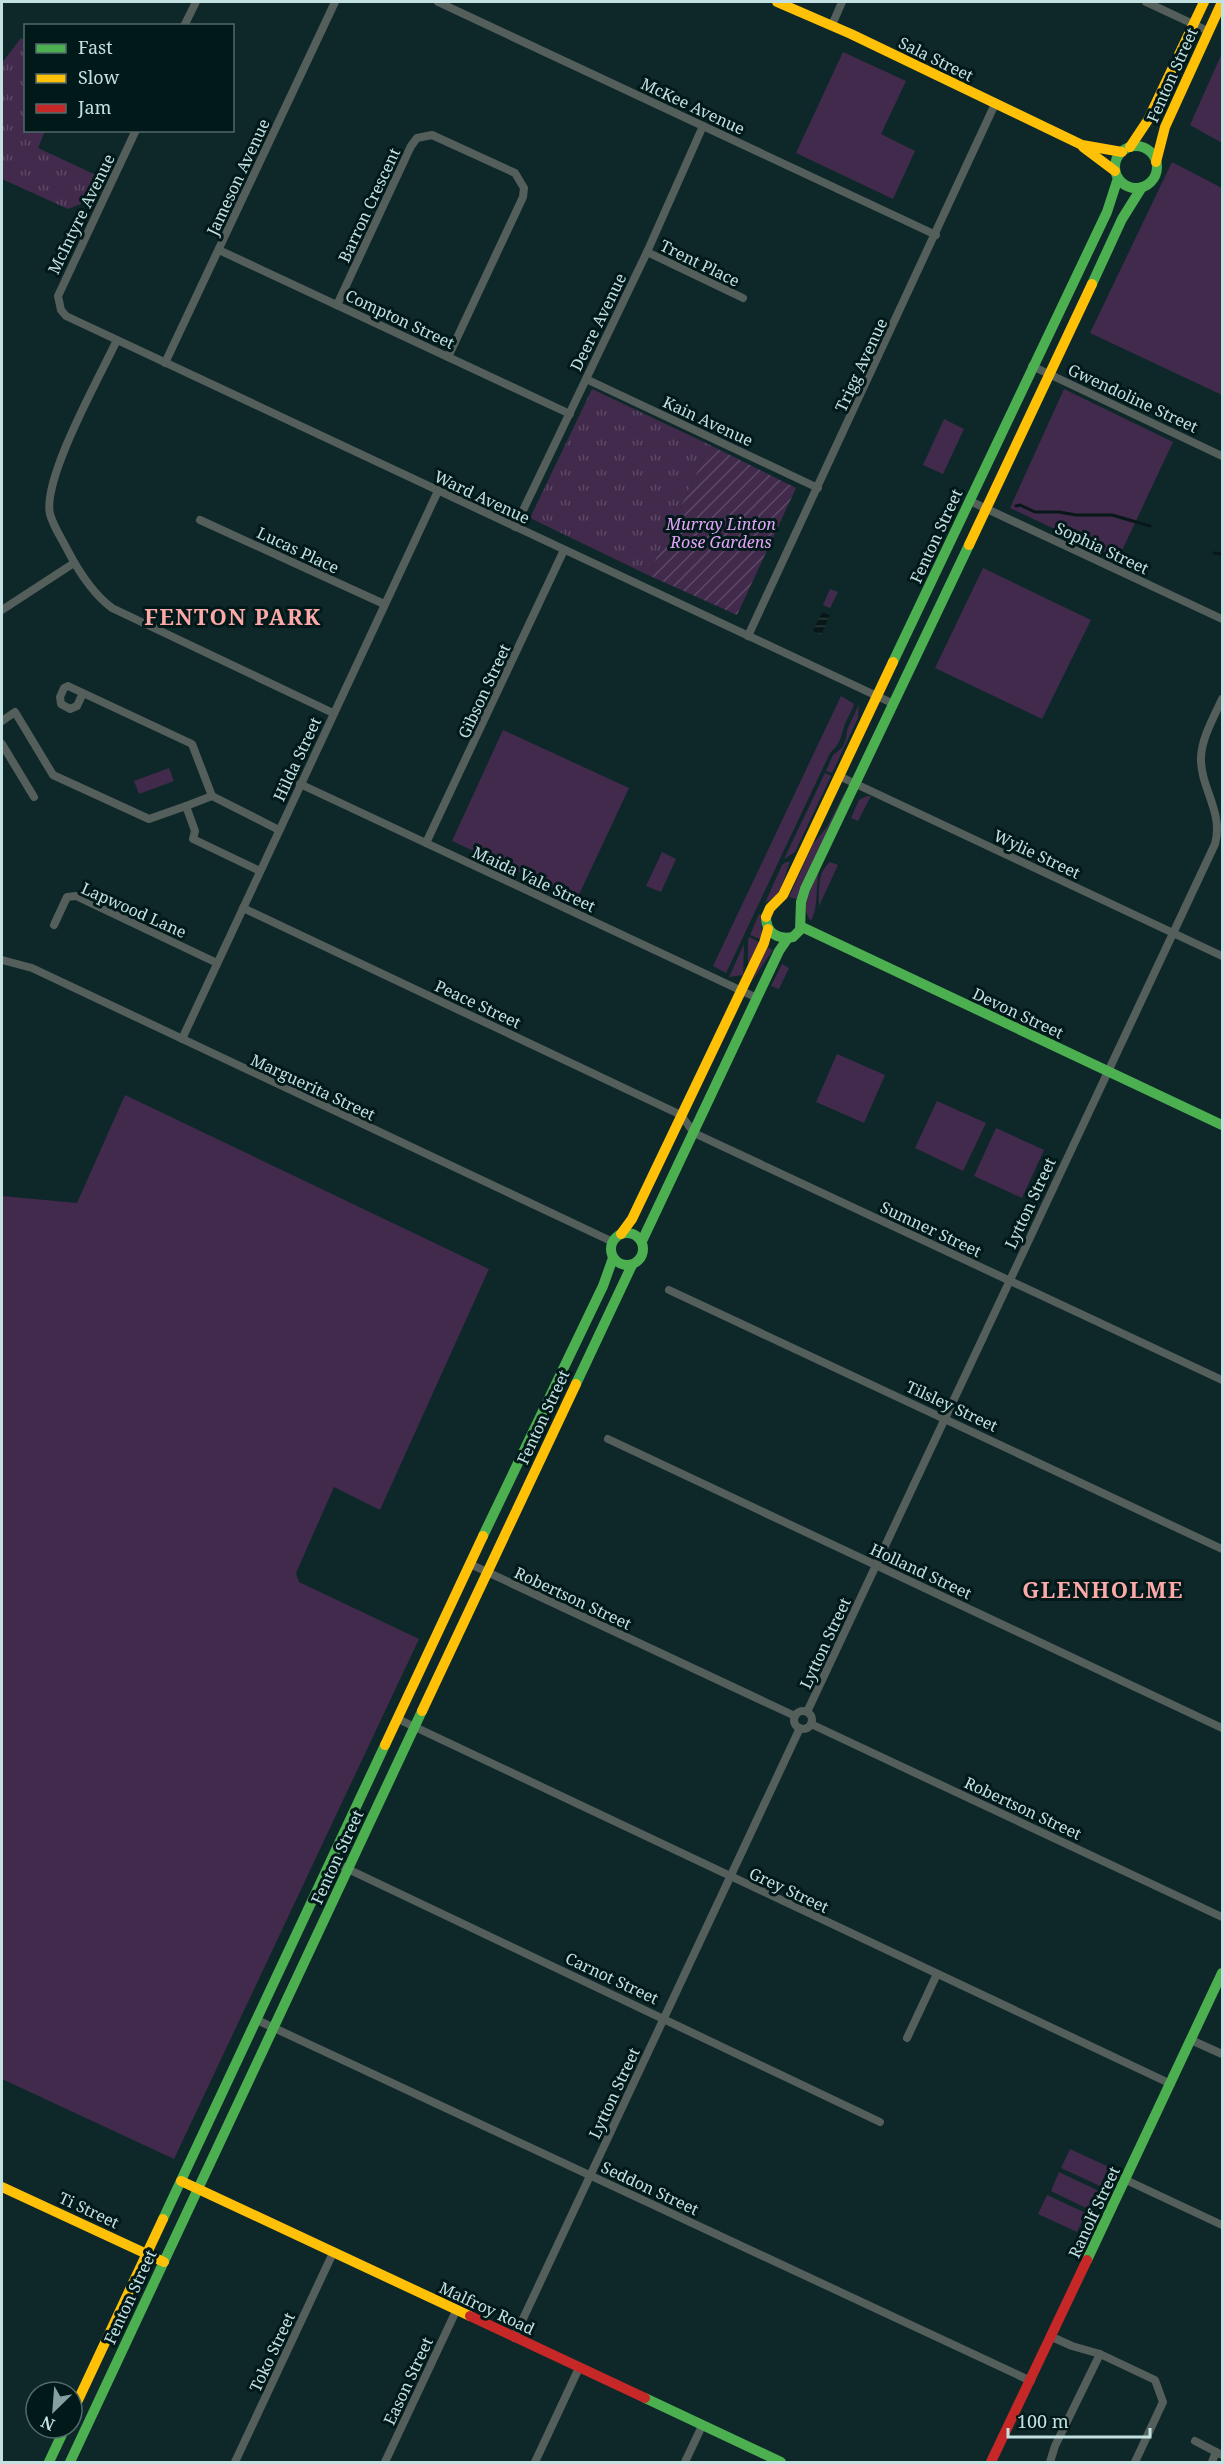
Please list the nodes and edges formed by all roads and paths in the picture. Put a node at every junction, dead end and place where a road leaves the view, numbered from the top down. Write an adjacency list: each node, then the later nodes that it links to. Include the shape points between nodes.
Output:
1 (196, 2): 9 (street)
2 (336, 2): 22 (street, Jameson Avenue)
3 (438, 2): 14 (street, McKee Avenue)
4 (777, 2): 11 (main road, Sala Street)
5 (842, 2): 11 (street)
6 (1146, 2): 10 (street)
7 (1204, 2): 10 (main road, Fenton Street)
8 (1222, 2): 12 (main road, Fenton Street)
9 (185, 24)
10 (1194, 24): 12 (street); 17 (main road, Fenton Street, via 1149,120)
11 (832, 25): 13 (main road, Sala Street)
12 (1208, 31): 18 (main road, Fenton Street, via 1165,127)
13 (995, 104): 16 (main road, Sala Street); 21 (street, Trigg Avenue)
14 (703, 126): 21 (street, McKee Avenue); 23 (street, Deere Avenue)
15 (135, 132): 26 (street, McIntyre Avenue, via 64,280 58,296)
16 (1082, 145): 17 (main road, Sala Street); 19 (main road, Sala Street)
17 (1126, 150): 18 (main road, via 1144,148); 19 (main road, via 1116,161)
18 (1156, 162): 20 (main road, via 1153,180)
19 (1117, 175): 20 (main road, via 1131,188); 30 (main road, Fenton Street, via 1107,212)
20 (1142, 187): 31 (main road, Fenton Street, via 1122,219)
21 (936, 235): 35 (street, Trigg Avenue)
22 (219, 250): 25 (street, Compton Street); 29 (street, Jameson Avenue)
23 (647, 252): 24 (street, Trent Place); 32 (street, Deere Avenue)
24 (743, 298)
25 (337, 305): 28 (street, Compton Street); 28 (street, Barron Crescent, via 417,138 432,135 515,173 524,188 523,197)
26 (61, 310): 27 (street, Ward Avenue, via 73,320)
27 (117, 340): 29 (street, Ward Avenue); 42 (street, via 51,484 50,515)
28 (448, 357): 33 (street, Compton Street)
29 (165, 363): 36 (street, Ward Avenue)
30 (1032, 366): 31 (street, Gwendoline Street); 37 (main road, Fenton Street)
31 (1049, 373): 34 (street, Gwendoline Street); 38 (main road, Fenton Street)
32 (586, 379): 33 (street, Deere Avenue); 35 (street, Kain Avenue)
33 (570, 414): 40 (street, Deere Avenue)
34 (1222, 456)
35 (818, 488): 46 (street, Trigg Avenue)
36 (438, 491): 40 (street, Ward Avenue); 43 (street, Hilda Street)
37 (970, 501): 38 (street, Sophia Street); 48 (main road, Fenton Street)
38 (985, 509): 45 (street, Sophia Street); 50 (main road, Fenton Street)
39 (200, 519): 43 (street, Lucas Place)
40 (515, 527): 41 (street, Ward Avenue)
41 (564, 550): 46 (street, Ward Avenue); 61 (street, Gibson Street)
42 (74, 563): 44 (street); 51 (street, via 98,598 112,608)
43 (384, 604): 51 (street, Hilda Street)
44 (2, 610)
45 (1222, 619)
46 (748, 636): 48 (street, Ward Avenue)
47 (83, 693): 57 (street, via 192,744)
48 (877, 697): 50 (street, Ward Avenue); 54 (main road, Fenton Street)
49 (1222, 699): 69 (street, Lytton Street, via 1201,754 1203,774 1216,809 1217,836)
50 (894, 704): 56 (main road, Fenton Street)
51 (333, 713): 55 (street, Hilda Street)
52 (2, 721): 59 (street, via 15,712 53,775 149,819)
53 (2, 744): 58 (street)
54 (839, 776): 56 (street, Wylie Street); 63 (main road, Fenton Street, via 783,895)
55 (300, 784): 60 (street, Hilda Street); 61 (street, Maida Vale Street)
56 (856, 784): 65 (main road, Fenton Street, via 805,889 800,902); 69 (street, Wylie Street)
57 (212, 796): 59 (street); 60 (street)
58 (34, 797)
59 (186, 806): 62 (street, via 195,831 193,839)
60 (279, 830): 62 (street, Hilda Street)
61 (426, 843): 74 (street, Maida Vale Street)
62 (260, 871): 64 (street, Hilda Street)
63 (775, 904): 65 (main road, via 792,903); 68 (main road, via 766,915)
64 (243, 908): 73 (street, Hilda Street); 78 (street, Peace Street)
65 (802, 912): 67 (main road)
66 (54, 925): 73 (street, Lapwood Lane, via 68,897 76,896)
67 (802, 927): 70 (main road); 77 (main road, Devon Street)
68 (768, 929): 70 (main road, via 775,936); 74 (main road)
69 (1173, 932): 71 (street, Wylie Street); 77 (street, Lytton Street)
70 (788, 938): 75 (main road)
71 (1222, 956)
72 (2, 960): 76 (street, Marguerita Street, via 32,968)
73 (217, 963): 76 (street, Hilda Street)
74 (741, 990): 75 (street, Maida Vale Street); 78 (main road)
75 (757, 998): 80 (main road)
76 (182, 1039): 81 (street, Marguerita Street)
77 (1108, 1071): 79 (main road, Devon Street); 85 (street, Lytton Street)
78 (681, 1115): 80 (street); 81 (main road, via 632,1219)
79 (1222, 1125)
80 (693, 1133): 82 (main road); 85 (street, Sumner Street)
81 (617, 1238): 82 (main road, via 633,1234); 83 (main road, via 611,1250)
82 (642, 1241): 84 (main road, via 644,1252)
83 (613, 1258): 84 (main road, via 620,1264); 88 (main road, Fenton Street, via 606,1281)
84 (632, 1265): 89 (main road, Fenton Street)
85 (1008, 1280): 87 (street, Sumner Street); 90 (street, Lytton Street)
86 (669, 1290): 90 (street, Tilsley Street)
87 (1222, 1380)
88 (543, 1408): 89 (main road); 93 (main road, Fenton Street)
89 (560, 1416): 95 (main road, Fenton Street)
90 (944, 1418): 92 (street, Tilsley Street); 94 (street, Lytton Street)
91 (608, 1439): 94 (street, Holland Street)
92 (1222, 1549)
93 (470, 1564): 95 (street, Robertson Street); 98 (main road, Fenton Street)
94 (876, 1566): 96 (street, Lytton Street); 102 (street, Holland Street)
95 (487, 1573): 97 (street, Robertson Street); 100 (main road, Fenton Street)
96 (807, 1712): 97 (street); 99 (street)
97 (795, 1716): 101 (street)
98 (398, 1719): 100 (street, Grey Street); 103 (main road, Fenton Street)
99 (812, 1724): 101 (street); 106 (street, Robertson Street)
100 (414, 1727): 104 (main road, Fenton Street); 105 (street, Grey Street)
101 (800, 1728): 105 (street, Lytton Street)
102 (1222, 1728)
103 (331, 1861): 104 (street, Carnot Street); 110 (main road, Fenton Street)
104 (348, 1869): 109 (street, Carnot Street); 111 (main road, Fenton Street)
105 (732, 1877): 108 (street, Grey Street); 109 (street, Lytton Street)
106 (1222, 1917)
107 (1222, 1973): 113 (main road, Ranolf Street)
108 (937, 1974): 112 (street); 115 (street, Grey Street)
109 (664, 2018): 116 (street, Carnot Street); 117 (street, Lytton Street)
110 (257, 2020): 111 (street, Seddon Street); 119 (main road, Fenton Street)
111 (274, 2028): 117 (street, Seddon Street); 121 (main road, Fenton Street)
112 (907, 2038)
113 (1191, 2040): 114 (street); 115 (main road, Ranolf Street)
114 (1222, 2054)
115 (1171, 2084): 118 (main road, Ranolf Street)
116 (880, 2121)
117 (591, 2176): 128 (street, Lytton Street); 131 (street, Seddon Street)
118 (1126, 2180): 122 (street); 127 (main road, Ranolf Street)
119 (181, 2181): 121 (main road, Malfroy Road); 124 (main road, Fenton Street)
120 (2, 2187): 124 (main road, Ti Street)
121 (197, 2189): 123 (main road, Malfroy Road); 125 (main road, Fenton Street)
122 (1222, 2225)
123 (333, 2253): 126 (main road, Malfroy Road); 139 (street, Toko Street)
124 (147, 2254): 125 (main road, Ti Street); 132 (main road, Fenton Street)
125 (164, 2262): 138 (main road, Fenton Street)
126 (456, 2311): 128 (main road, Malfroy Road); 140 (street, Eason Street)
127 (1052, 2337): 129 (street); 131 (main road, Ranolf Street)
128 (514, 2338): 130 (main road, Malfroy Road)
129 (1100, 2354): 145 (street); 146 (street, via 1155,2380 1163,2402)
130 (579, 2368): 133 (main road, Malfroy Road); 141 (street)
131 (1031, 2381): 144 (main road, Ranolf Street)
132 (84, 2388)
133 (702, 2426): 142 (street); 143 (main road, Malfroy Road)
134 (60, 2440): 137 (main road)
135 (1195, 2441): 136 (street)
136 (1219, 2453): 147 (street)
137 (49, 2463)
138 (70, 2463)
139 (235, 2463)
140 (385, 2463)
141 (535, 2463)
142 (685, 2463)
143 (781, 2463)
144 (991, 2463)
145 (1050, 2463)
146 (1135, 2463)
147 (1212, 2463)

